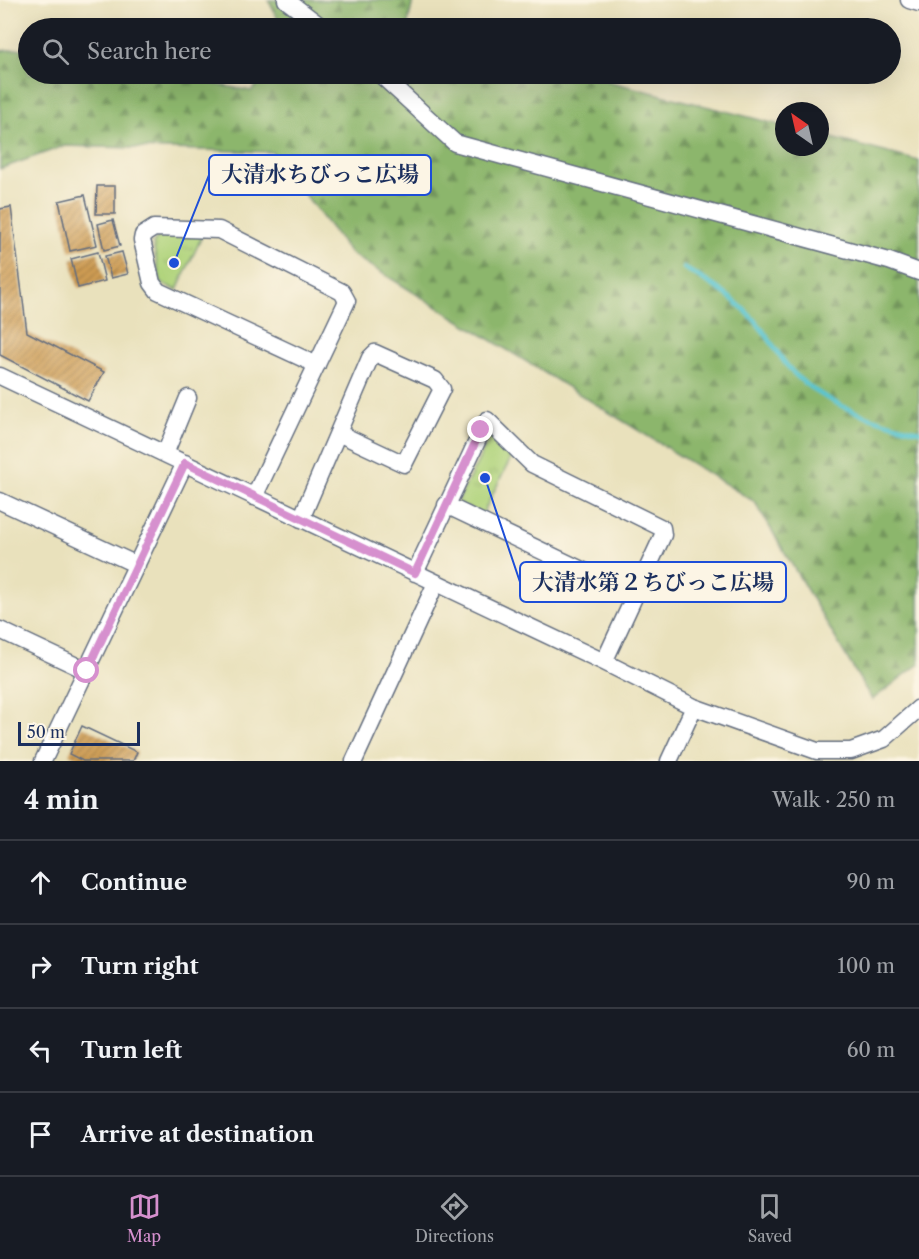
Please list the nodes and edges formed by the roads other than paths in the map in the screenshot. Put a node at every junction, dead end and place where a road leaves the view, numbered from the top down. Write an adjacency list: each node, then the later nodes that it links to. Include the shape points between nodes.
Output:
1 (286, 0): 4 (street)
2 (909, 0): 3 (street)
3 (919, 3)
4 (310, 18)
5 (391, 84): 6 (street, via 455,143)
6 (919, 272)
7 (317, 365): 7 (street, via 346,302 342,292 219,230 154,228 143,235 152,283 158,291); 13 (street)
8 (0, 376): 11 (street)
9 (188, 398): 11 (street)
10 (338, 433): 10 (street, via 375,353 435,380 442,389 404,464); 16 (street)
11 (165, 454): 12 (street)
12 (185, 463): 13 (street); 17 (street)
13 (254, 497): 16 (street)
14 (0, 501): 17 (street)
15 (447, 505): 18 (street); 20 (street); 20 (street, via 487,420 532,464 662,528 663,535)
16 (301, 519): 18 (street)
17 (137, 565): 23 (street)
18 (415, 573): 19 (street)
19 (436, 583): 22 (street); 27 (street)
20 (634, 595): 22 (street)
21 (0, 630): 23 (street)
22 (604, 662): 24 (street)
23 (87, 671): 26 (street)
24 (694, 707): 25 (street, via 817,751 851,752 884,739); 28 (street)
25 (919, 708)
26 (43, 761)
27 (354, 761)
28 (669, 761)

